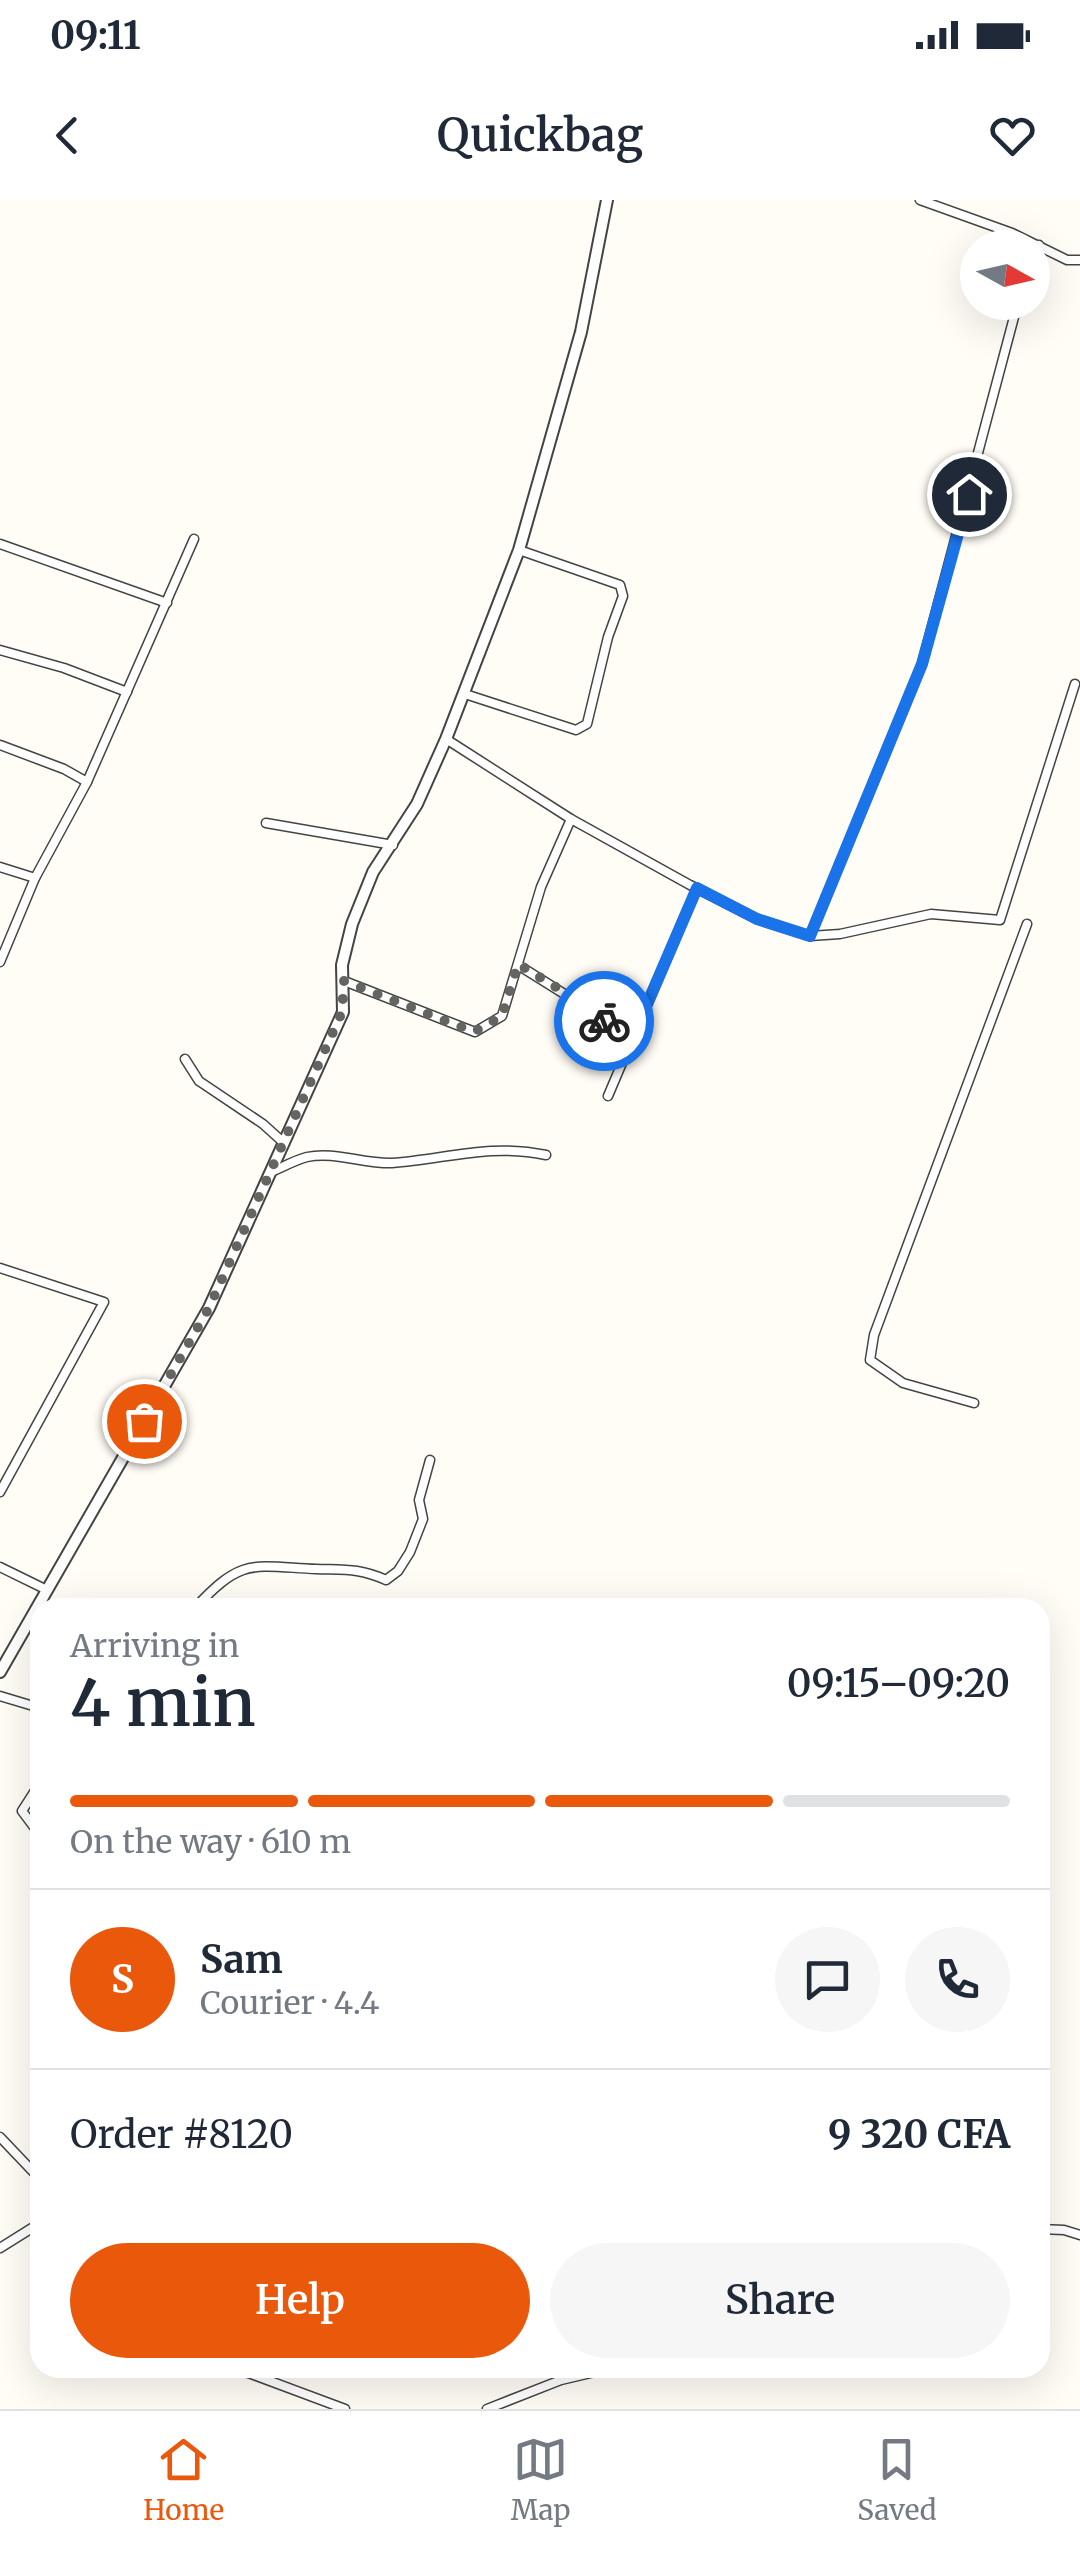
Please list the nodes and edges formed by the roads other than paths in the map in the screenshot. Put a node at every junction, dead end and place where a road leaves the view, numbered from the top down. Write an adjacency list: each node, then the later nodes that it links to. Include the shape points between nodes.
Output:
1 (608, 200): 9 (street, via 582,332)
2 (920, 200): 3 (street)
3 (1001, 230)
4 (1050, 250): 5 (street)
5 (1080, 260)
6 (1013, 320): 25 (street, via 922,664)
7 (194, 539): 10 (street)
8 (0, 544): 10 (street)
9 (519, 550): 14 (street); 14 (street, via 620,585 623,596 587,724 576,730)
10 (168, 603): 13 (street)
11 (0, 650): 13 (street)
12 (1075, 684): 25 (street, via 1000,920 931,914)
13 (127, 692): 17 (street)
14 (466, 694): 15 (street)
15 (446, 739): 18 (street); 20 (street)
16 (0, 745): 17 (street)
17 (86, 782): 22 (street)
18 (571, 819): 23 (street); 27 (street)
19 (266, 823): 20 (street)
20 (393, 845): 28 (street, via 373,872 352,924)
21 (0, 867): 22 (street)
22 (34, 878): 26 (street)
23 (697, 888): 25 (street, via 757,919); 29 (street)
24 (1027, 924): 36 (street, via 870,1360 903,1383)
25 (810, 936)
26 (0, 962)
27 (518, 964): 28 (street, via 502,1016 474,1032); 29 (street)
28 (344, 981): 32 (street, via 342,1012)
29 (633, 1037): 31 (street)
30 (185, 1060): 32 (street, via 199,1082)
31 (608, 1096)
32 (284, 1143): 34 (street)
33 (546, 1155): 34 (street, via 480,1149 393,1162 306,1157)
34 (271, 1172): 40 (street, via 209,1308)
35 (0, 1268): 38 (street, via 104,1302)
36 (974, 1403)
37 (430, 1460): 42 (street, via 416,1536 386,1580 360,1568 258,1564 227,1577)
38 (0, 1492)
39 (0, 1567): 40 (street)
40 (48, 1590): 41 (street)
41 (43, 1598)
42 (205, 1598)
43 (30, 1621): 44 (street)
44 (0, 1672)
45 (0, 1696): 46 (street)
46 (30, 1705)
47 (30, 1799): 48 (street, via 22,1811)
48 (30, 1822)
49 (0, 2137): 50 (street)
50 (30, 2168)
51 (30, 2229): 54 (street)
52 (1050, 2229): 53 (street)
53 (1080, 2236)
54 (0, 2248)
55 (262, 2378): 58 (street)
56 (569, 2378): 57 (street)
57 (560, 2380): 59 (street)
58 (345, 2409)
59 (487, 2409)

